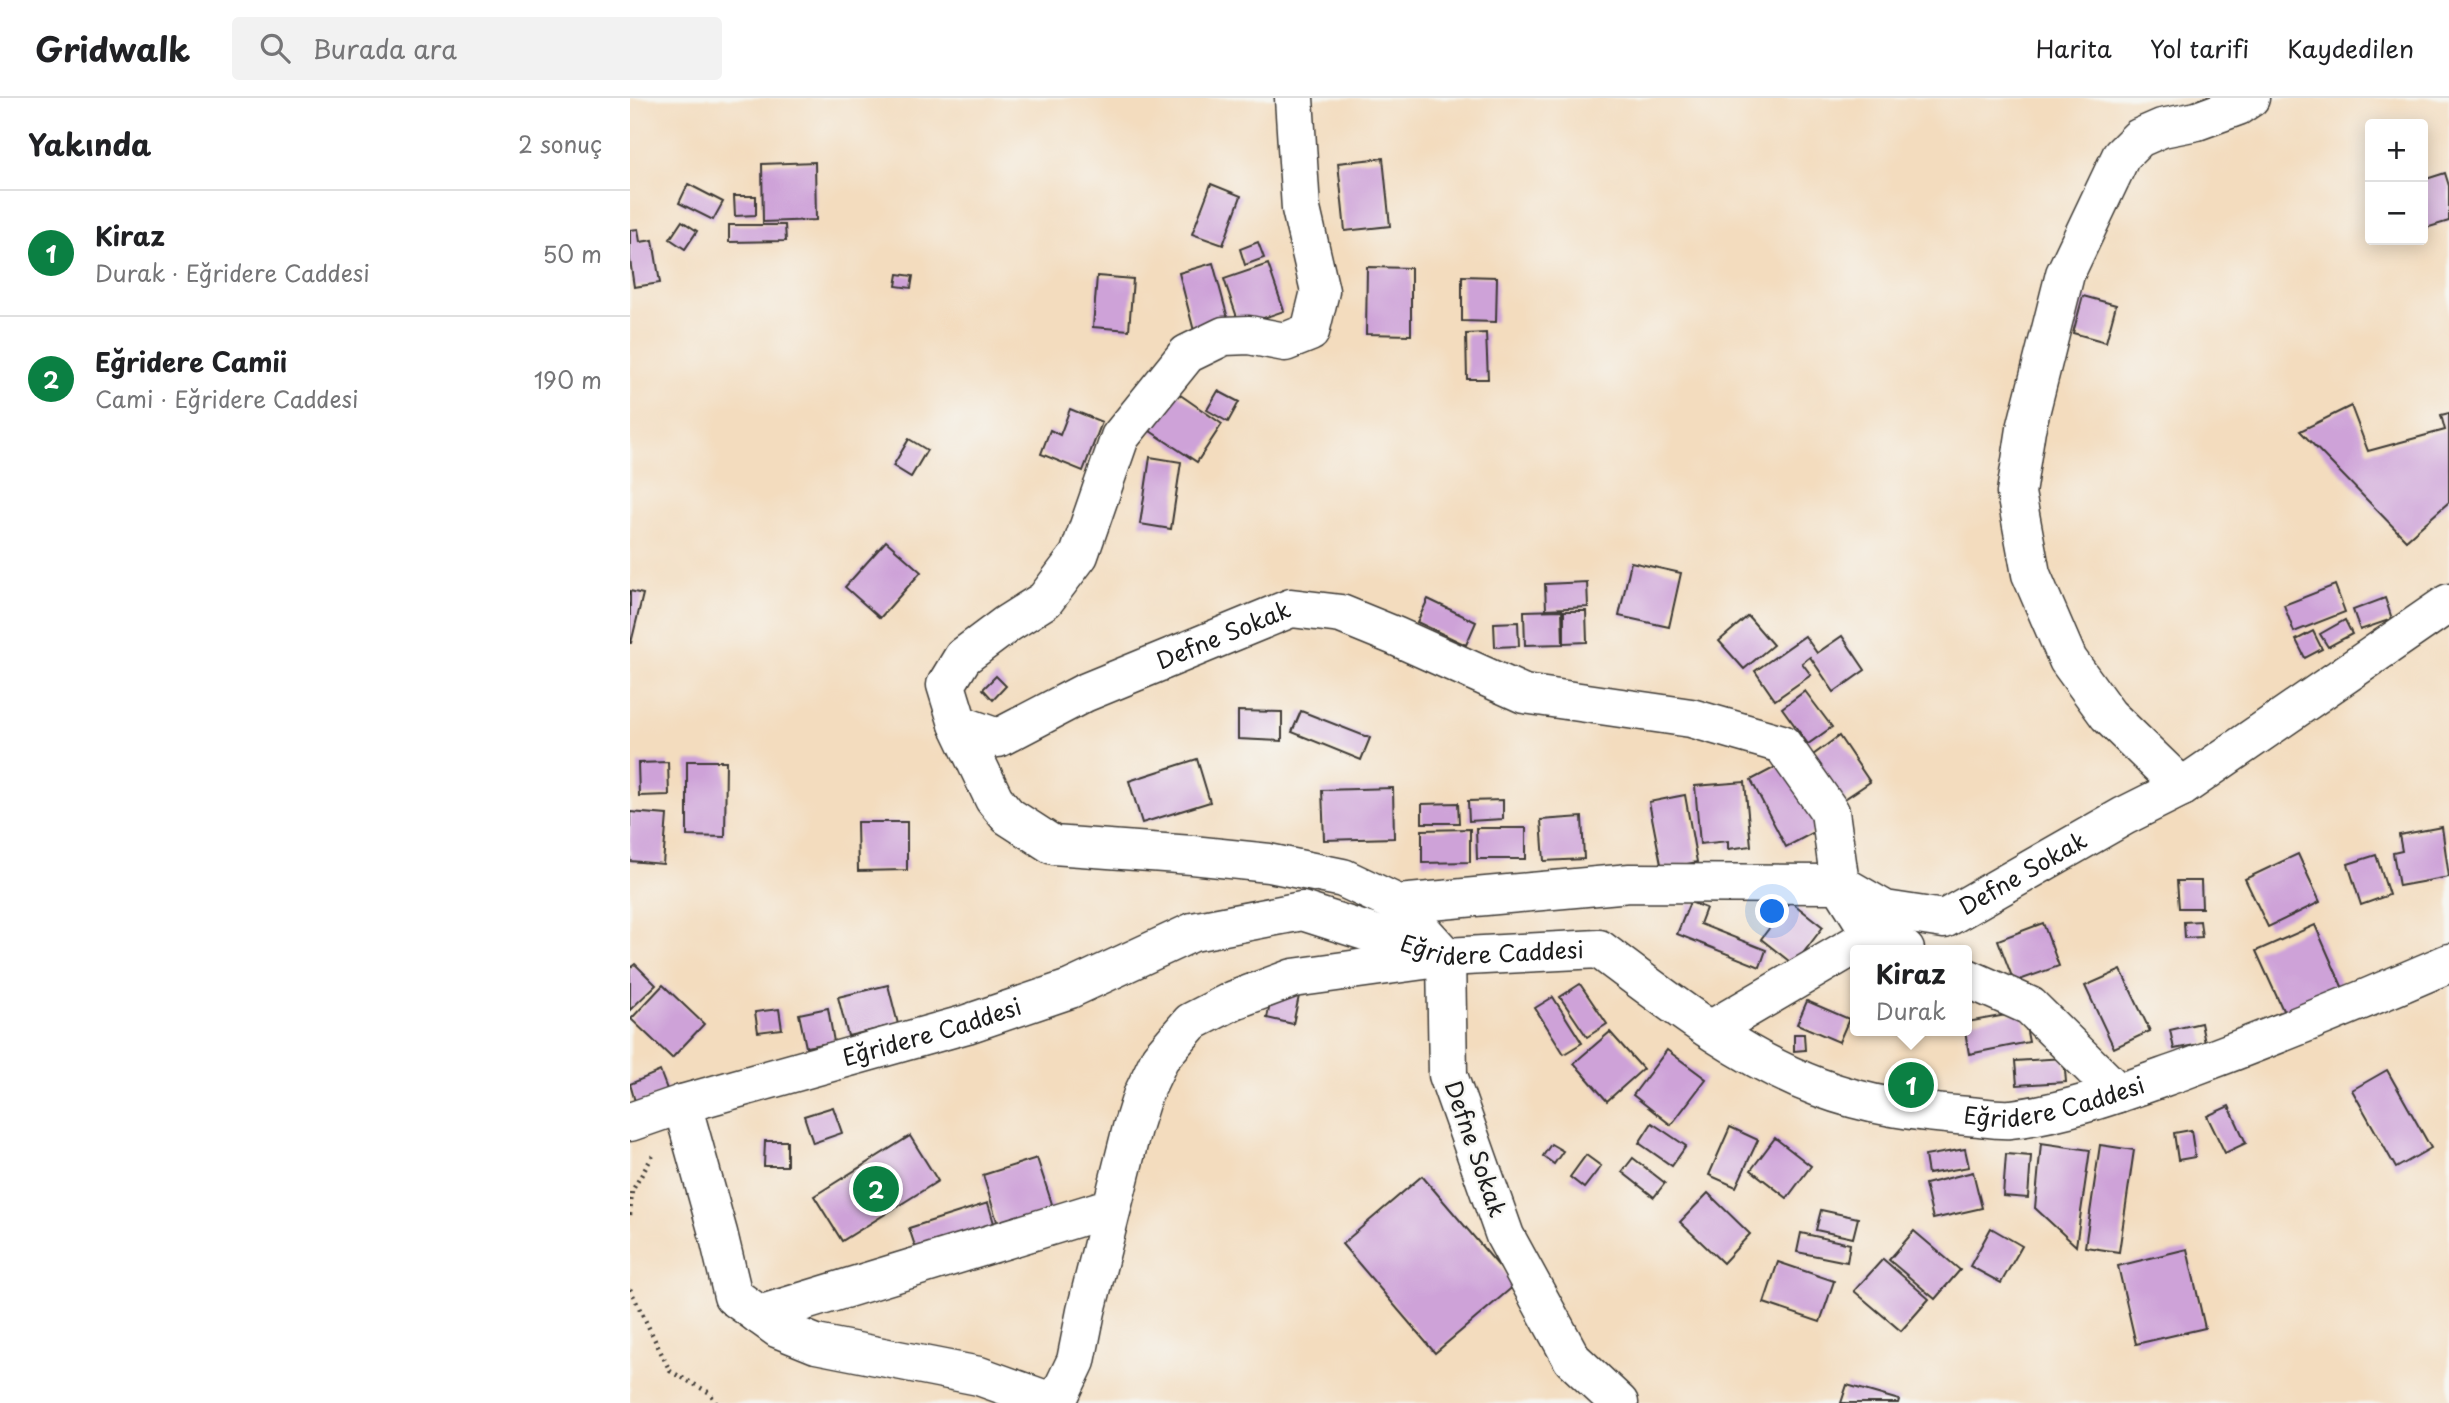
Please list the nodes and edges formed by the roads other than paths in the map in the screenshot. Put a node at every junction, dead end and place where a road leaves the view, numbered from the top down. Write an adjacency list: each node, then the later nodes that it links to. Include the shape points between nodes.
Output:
1 (1294, 98): 4 (street, via 1301,209 1320,291 1310,332 1285,342 1249,335 1224,337 1187,354 1120,437 1079,555 1045,600 963,657 946,685)
2 (2250, 98): 5 (street, via 2207,118 2139,138 2121,156 2065,274 2026,429 2016,493 2031,574 2068,660 2108,715)
3 (2449, 603): 5 (street, Defne Sokak)
4 (958, 724): 6 (street, Defne Sokak, via 998,738 1084,693 1291,608 1341,614 1524,694 1691,718 1782,744 1830,812); 7 (street, via 1008,816 1053,845 1269,863 1343,878)
5 (2182, 787): 6 (street, Defne Sokak, via 1944,919 1885,910)
6 (1840, 884): 7 (street, via 1630,883); 8 (street)
7 (1398, 904): 9 (street)
8 (1888, 943)
9 (1446, 957): 13 (street, Eğridere Caddesi, via 1600,949); 15 (street, Eğridere Caddesi, via 1302,911 1193,932 1070,989 967,1024); 17 (street, via 1293,978 1191,1022 1160,1058 1142,1096); 20 (street, Defne Sokak, via 1448,1075 1505,1236 1572,1359)
10 (1850, 962): 13 (street)
11 (2449, 963): 14 (street, Eğridere Caddesi)
12 (1972, 980): 14 (street, via 2030,1006)
13 (1712, 1029): 14 (street, Eğridere Caddesi, via 1768,1065 1867,1104 2008,1119 2063,1110)
14 (2118, 1093)
15 (682, 1104): 16 (street, Eğridere Caddesi); 18 (street, via 733,1296)
16 (630, 1122)
17 (1112, 1207): 18 (street); 19 (street, via 1076,1362)
18 (759, 1315): 19 (street, via 816,1344 979,1376)
19 (1055, 1403)
20 (1619, 1403)

